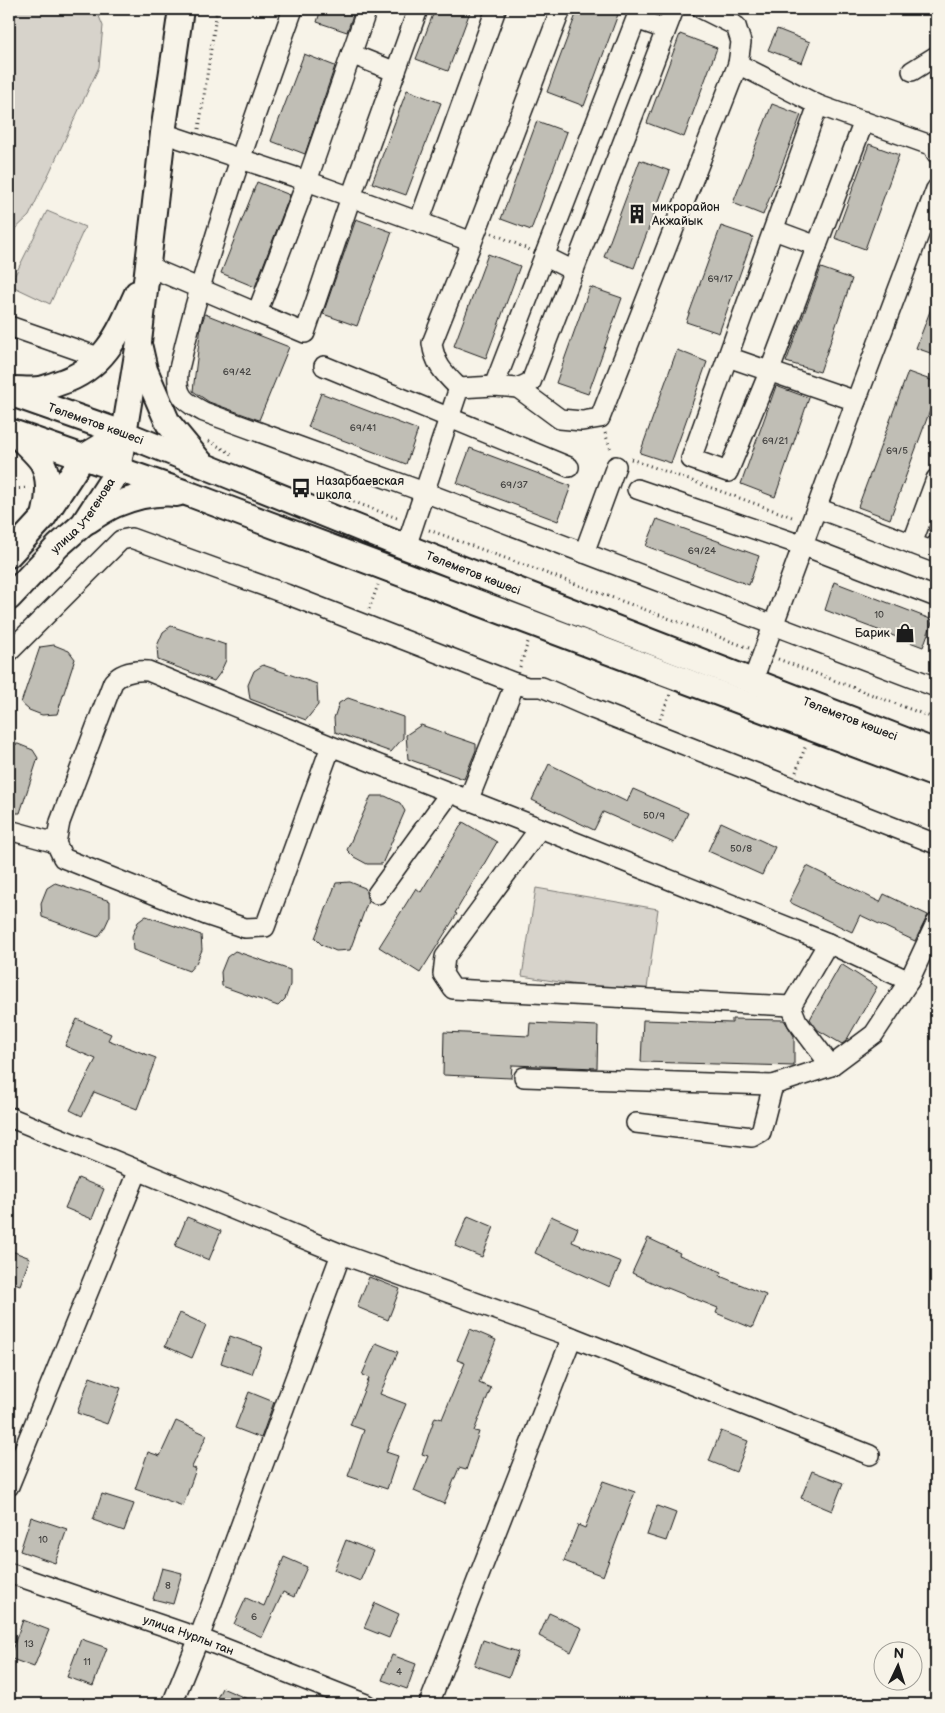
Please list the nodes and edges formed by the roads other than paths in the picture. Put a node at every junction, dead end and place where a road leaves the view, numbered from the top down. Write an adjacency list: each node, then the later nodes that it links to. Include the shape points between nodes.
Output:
1 (181, 9): 18 (main road)
2 (293, 9): 21 (street)
3 (368, 9): 10 (street)
4 (418, 9): 14 (street)
5 (496, 9): 25 (street)
6 (561, 9): 27 (street)
7 (674, 9): 9 (street)
8 (702, 9): 12 (street, via 736,26 742,42)
9 (666, 29): 17 (street, via 636,19); 19 (street)
10 (351, 54): 14 (street); 22 (street)
11 (936, 56): 13 (street)
12 (738, 64): 15 (street); 42 (street, via 600,418 582,421 560,419)
13 (912, 71)
14 (396, 72): 24 (street)
15 (818, 105): 16 (street); 26 (street)
16 (864, 121): 20 (street, via 933,146); 28 (street)
17 (594, 129): 19 (street); 29 (street)
18 (163, 133): 21 (street); 30 (main road)
19 (624, 142): 31 (street)
20 (936, 153)
21 (239, 158): 22 (street); 32 (street)
22 (308, 180): 24 (street); 33 (street)
23 (936, 189): 45 (street)
24 (351, 197): 25 (street); 33 (street, via 304,333)
25 (419, 222): 27 (street)
26 (774, 230): 28 (street); 36 (street)
27 (475, 235): 41 (street, via 432,343 434,358 441,370)
28 (817, 246): 39 (street)
29 (544, 256): 31 (street); 40 (street)
30 (147, 269): 32 (street); 35 (main road); 37 (main road, via 122,326)
31 (574, 271): 42 (street, via 531,382)
32 (200, 288): 33 (street); 56 (street, via 178,373 177,385 181,396 190,405)
33 (257, 313)
34 (9, 326): 37 (street)
35 (139, 342): 48 (main road, улица Утегенова); 50 (main road, via 145,370 168,424)
36 (728, 357): 39 (street); 39 (street, via 692,459 728,472)
37 (101, 358): 43 (main road, via 70,380 41,389)
38 (324, 366): 46 (street)
39 (770, 370): 45 (street)
40 (494, 386): 41 (street); 42 (street)
41 (459, 388): 46 (street)
42 (518, 388)
43 (9, 389)
44 (9, 393): 48 (main road, Төлеметов көшесі)
45 (856, 401): 58 (street)
46 (449, 418): 52 (street); 56 (street)
47 (12, 432): 49 (main road, Төлеметов көшесі); 59 (main road, via 42,462 48,498)
48 (123, 433): 49 (main road); 50 (main road, Төлеметов көшесі); 53 (main road, улица Утегенова)
49 (83, 458): 53 (main road, Төлеметов көшесі); 59 (main road)
50 (203, 465): 64 (main road, Төлеметов көшесі)
51 (616, 466): 65 (street)
52 (570, 467)
53 (118, 470): 57 (main road, Төлеметов көшесі); 60 (main road, улица Утегенова)
54 (936, 479): 61 (street)
55 (637, 489): 62 (street)
56 (424, 492): 64 (street); 65 (street)
57 (192, 496): 60 (main road, via 166,493 144,497 115,505); 76 (main road, Төлеметов көшесі)
58 (814, 516): 61 (street); 62 (street)
59 (43, 518): 66 (main road)
60 (83, 524): 68 (main road, улица Утегенова)
61 (912, 544): 63 (street, via 934,552)
62 (804, 546): 67 (street); 69 (street)
63 (936, 546)
64 (406, 547): 71 (main road, Төлеметов көшесі)
65 (584, 553): 69 (street)
66 (9, 555)
67 (936, 596)
68 (9, 598)
69 (774, 624): 71 (street); 73 (street)
70 (9, 652): 72 (street, via 122,540 131,538)
71 (753, 680): 75 (main road, Төлеметов көшесі)
72 (515, 683): 78 (street); 82 (street, via 542,687)
73 (936, 687)
74 (331, 746): 77 (street); 81 (street, via 148,671 126,673 114,682 105,702 60,822); 81 (street, via 265,927 244,928 206,916 63,858)
75 (936, 752)
76 (936, 775)
77 (450, 793): 78 (street); 83 (street)
78 (468, 800): 79 (street)
79 (540, 828): 85 (street); 87 (street, via 445,957 444,974 453,989)
80 (9, 830): 81 (street)
81 (56, 843)
82 (936, 844)
83 (377, 894)
84 (936, 923): 86 (street)
85 (828, 943): 86 (street); 87 (street)
86 (909, 981): 88 (street, via 874,1034)
87 (791, 1006): 88 (street, via 797,1021)
88 (831, 1066): 90 (street)
89 (524, 1077): 90 (street)
90 (773, 1085): 92 (street, via 761,1132 752,1137)
91 (9, 1117): 93 (street)
92 (636, 1122)
93 (138, 1170): 94 (street); 97 (street)
94 (341, 1254): 95 (street); 99 (street)
95 (572, 1337): 96 (street); 102 (street)
96 (870, 1455)
97 (9, 1486)
98 (9, 1573): 99 (street, улица Нурлы тан)
99 (199, 1638): 100 (street); 101 (street, улица Нурлы тан)
100 (172, 1704)
101 (366, 1704)
102 (429, 1704)

